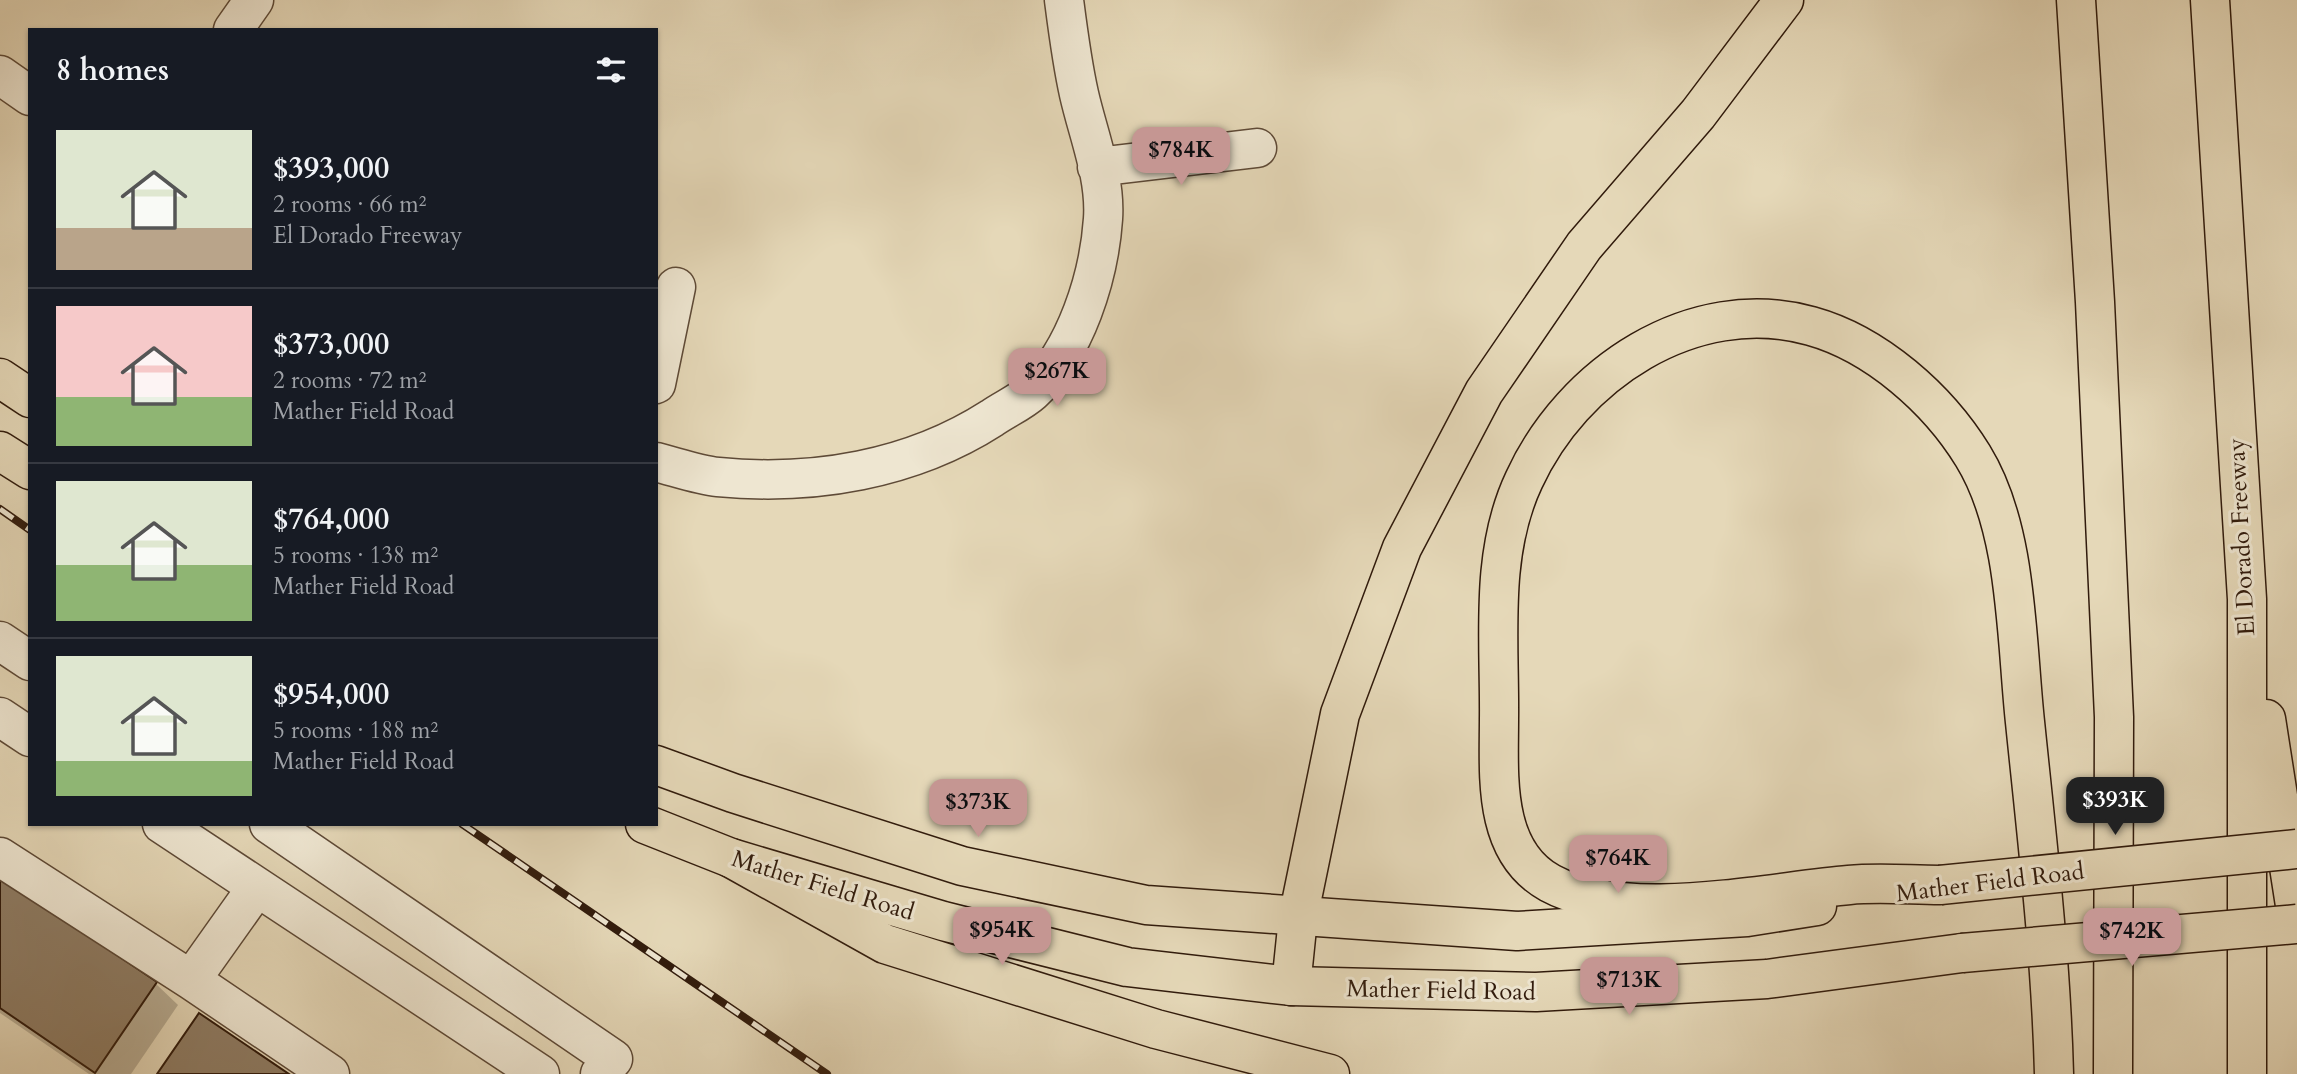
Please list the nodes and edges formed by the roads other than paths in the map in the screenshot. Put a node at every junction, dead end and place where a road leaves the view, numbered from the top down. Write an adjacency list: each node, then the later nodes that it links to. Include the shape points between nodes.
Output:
1 (254, 0): 6 (street)
2 (1064, 0): 10 (street)
3 (1784, 0): 34 (main road, via 1698,114 1584,246 1484,392 1402,548 1340,714)
4 (2076, 0): 44 (main road, via 2114,717)
5 (2210, 0): 20 (main road, El Dorado Freeway)
6 (234, 28)
7 (0, 75): 8 (street)
8 (28, 95)
9 (1257, 148): 10 (street)
10 (1097, 167): 18 (street, via 1103,216 1088,294 1073,332 1032,393 964,436 868,470 805,480 716,477)
11 (676, 287): 12 (street)
12 (658, 374)
13 (0, 379): 14 (main road)
14 (28, 397)
15 (0, 434): 16 (main road)
16 (28, 439)
17 (0, 451): 19 (main road)
18 (658, 462)
19 (28, 469)
20 (2247, 599): 35 (main road); 45 (main road, El Dorado Freeway)
21 (0, 641): 22 (street)
22 (28, 661)
23 (0, 717): 24 (street)
24 (28, 736)
25 (658, 766): 34 (main road, Mather Field Road, via 962,866 1146,905)
26 (165, 826): 33 (street)
27 (272, 826): 41 (street, via 613,1059)
28 (650, 826): 31 (main road, Mather Field Road)
29 (2297, 849): 32 (main road, Mather Field Road, bridge)
30 (0, 857): 37 (street)
31 (732, 858): 38 (main road, Mather Field Road, via 943,921 1127,967); 42 (main road, via 885,944 1157,1029)
32 (1940, 885): 34 (main road, Mather Field Road, via 1747,917 1517,930); 43 (main road, via 1855,884 1634,903 1582,895 1549,883 1523,863 1517,852 1507,832 1499,779 1499,589 1511,514 1524,479 1553,430 1590,387 1652,344 1706,324 1763,319 1812,326 1857,346 1901,375 1928,398 1975,458 1995,502 2008,556 2053,1027)
33 (257, 887): 37 (street); 40 (street)
34 (1298, 918): 38 (main road)
35 (2297, 918)
36 (2297, 924): 38 (main road, Mather Field Road, bridge, via 1962,953 1767,979 1536,992)
37 (191, 980): 39 (street)
38 (1291, 986)
39 (330, 1074)
40 (540, 1074)
41 (600, 1074)
42 (1330, 1074)
43 (2053, 1074)
44 (2113, 1074)
45 (2247, 1074)

